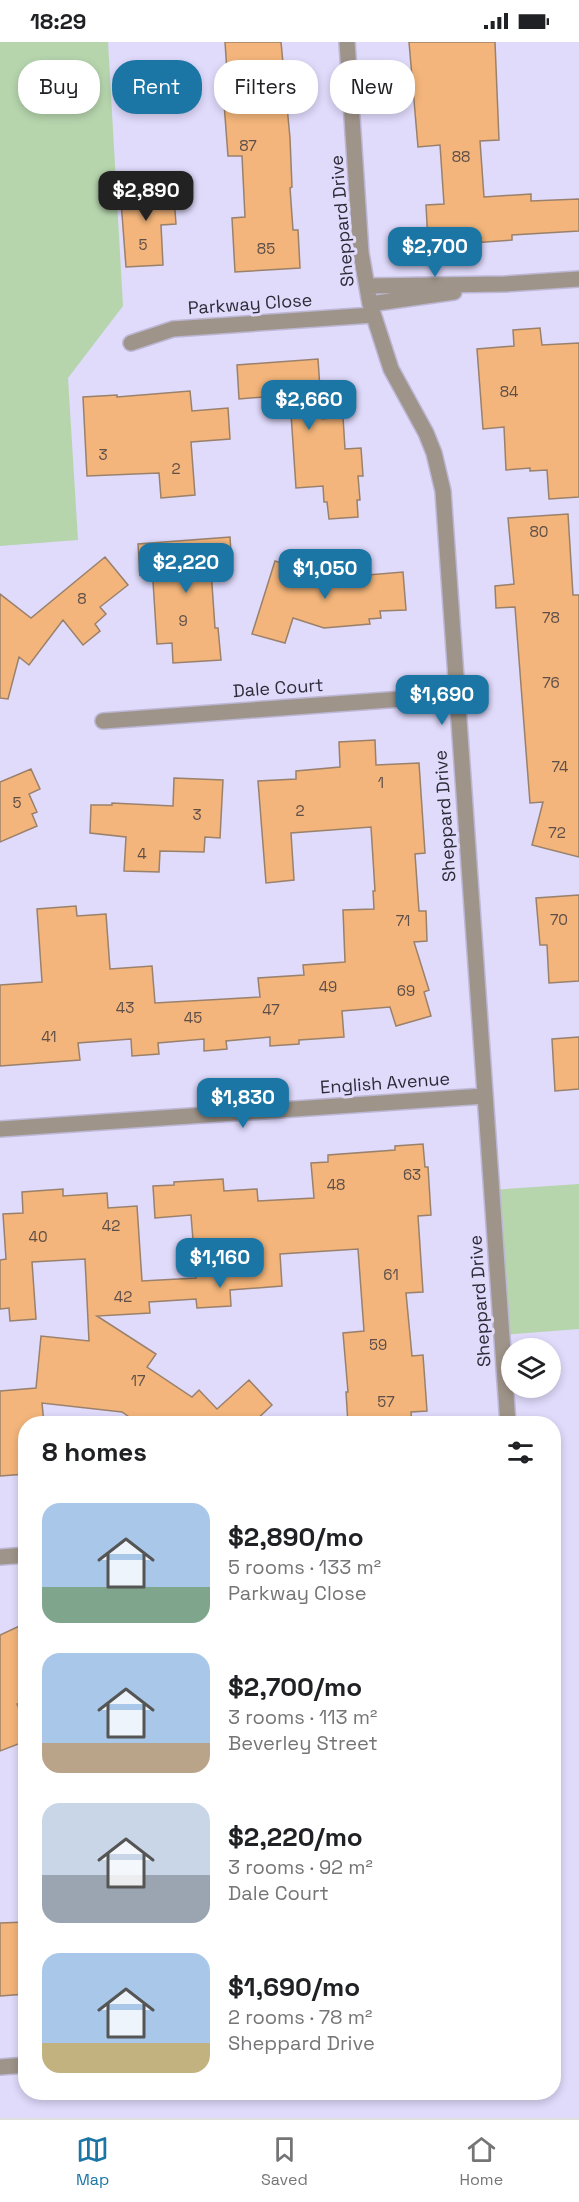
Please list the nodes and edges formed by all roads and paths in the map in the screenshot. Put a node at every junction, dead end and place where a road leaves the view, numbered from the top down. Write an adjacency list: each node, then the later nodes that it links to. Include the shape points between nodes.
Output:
1 (347, 42): 4 (street, Sheppard Drive, via 361,253)
2 (579, 279): 3 (street)
3 (504, 284): 4 (street); 5 (street, Parkway Close)
4 (367, 286): 5 (street, Sheppard Drive)
5 (372, 310): 6 (street, Parkway Close, via 173,328); 7 (street, Sheppard Drive, via 391,369 426,433 440,474)
6 (131, 343)
7 (456, 695): 8 (street, Dale Court); 9 (street, Sheppard Drive)
8 (103, 721)
9 (484, 1096): 10 (street, English Avenue); 11 (street, Sheppard Drive)
10 (0, 1129)
11 (507, 1416)
12 (18, 1556): 13 (street)
13 (0, 1557)
14 (18, 2066): 15 (street)
15 (0, 2067)

